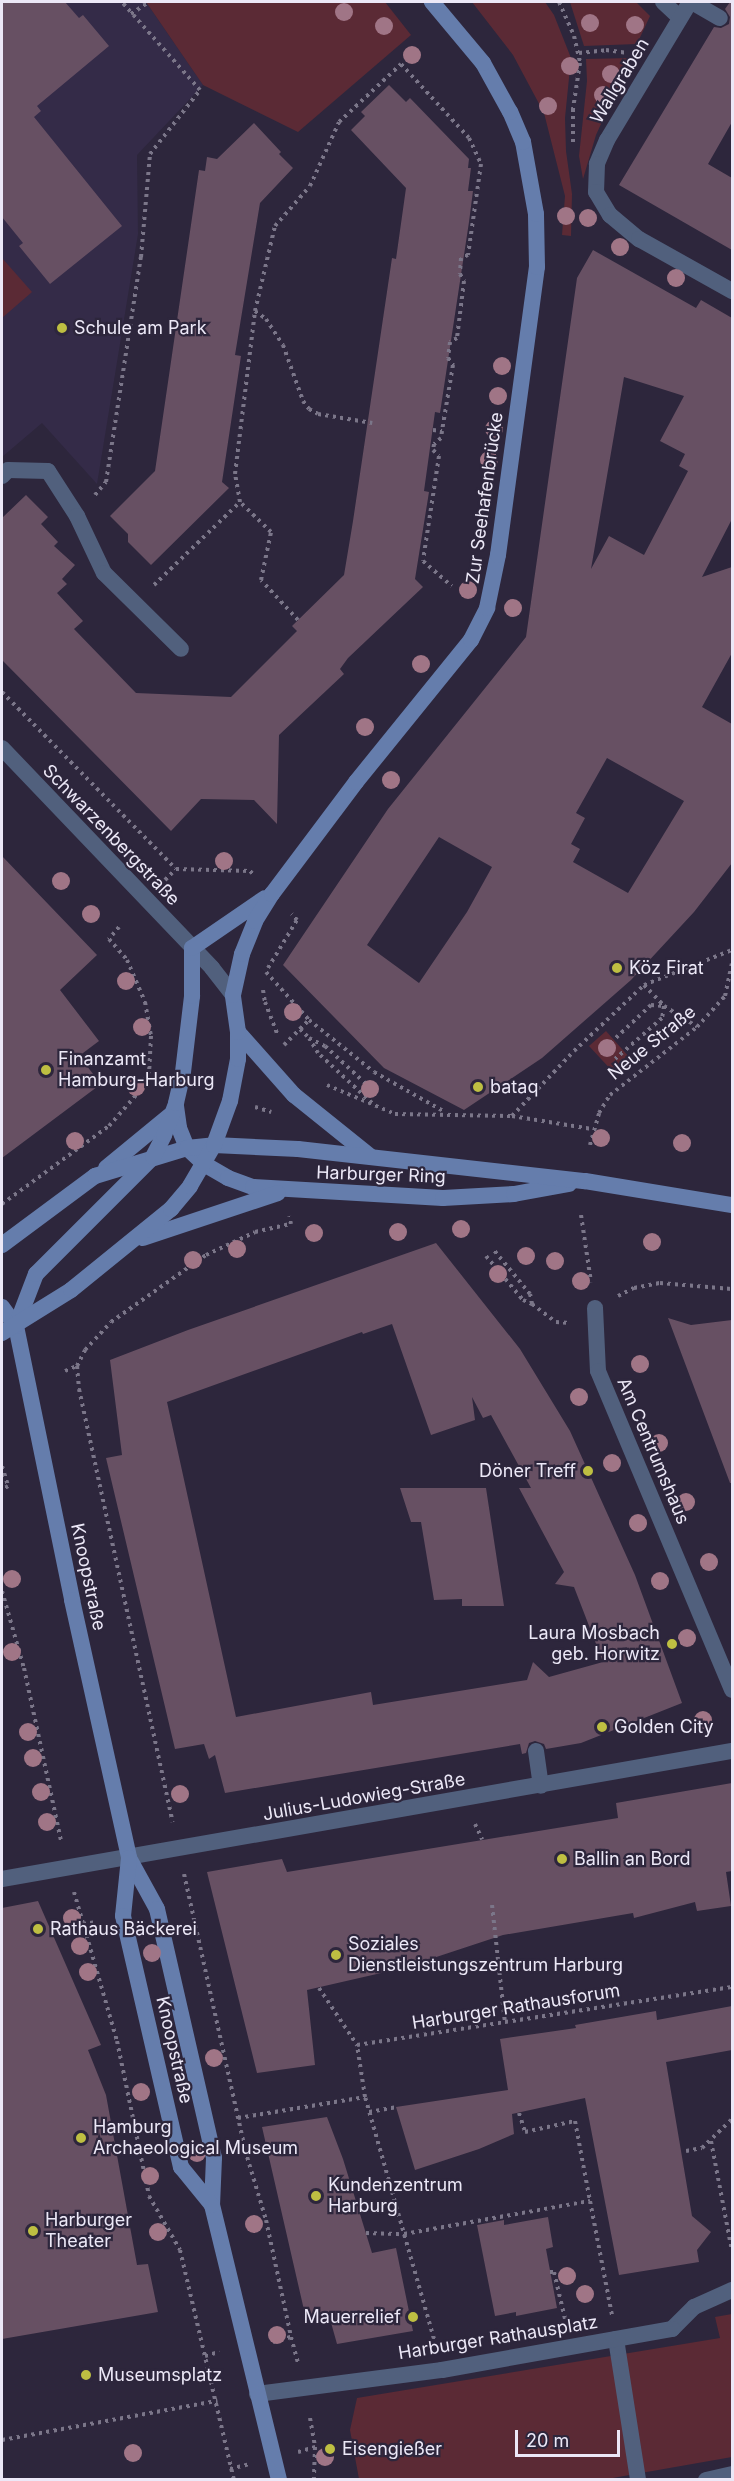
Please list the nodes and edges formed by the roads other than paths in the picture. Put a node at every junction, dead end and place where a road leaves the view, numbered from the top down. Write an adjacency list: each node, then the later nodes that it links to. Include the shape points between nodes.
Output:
1 (432, 2): 10 (main road, Zur Seehafenbrücke, via 496,85 523,142 531,174 538,239 492,594 471,640)
2 (663, 2): 4 (street)
3 (691, 2): 4 (street, Wallgraben); 5 (street)
4 (680, 18): 6 (street, Wallgraben, via 607,140 597,164 596,185 602,205 639,239)
5 (720, 18)
6 (732, 291)
7 (2, 476): 8 (street, via 8,470 48,471 77,516 104,573)
8 (181, 649)
9 (2, 748): 11 (street, Schwarzenbergstraße)
10 (272, 894): 11 (main road, Zur Seehafenbrücke); 12 (main road, Zur Seehafenbrücke, via 255,921 242,954)
11 (192, 948): 12 (street, Schwarzenbergstraße); 14 (main road, via 189,1027)
12 (233, 995): 13 (main road)
13 (238, 1032): 15 (main road, via 238,1059 230,1101); 17 (main road, via 294,1095)
14 (174, 1108): 16 (main road, Harburger Ring); 18 (main road); 20 (main road)
15 (214, 1145): 16 (main road, Harburger Ring); 17 (main road, Harburger Ring); 19 (main road)
16 (187, 1148): 18 (main road, Harburger Ring); 19 (main road, Harburger Ring)
17 (370, 1156): 21 (main road, Harburger Ring)
18 (153, 1157): 20 (main road, Harburger Ring); 28 (main road, via 36,1274)
19 (204, 1164): 22 (main road, Harburger Ring, via 228,1178); 24 (main road, via 171,1209)
20 (95, 1176): 25 (main road, Harburger Ring)
21 (585, 1181): 22 (main road, Harburger Ring, via 514,1194); 23 (main road, Harburger Ring)
22 (286, 1199): 24 (main road)
23 (732, 1205)
24 (133, 1241): 28 (main road, via 71,1290)
25 (2, 1245)
26 (2, 1307): 28 (main road, Knoopstraße)
27 (595, 1308): 29 (street, Am Centrumshaus, via 598,1371)
28 (9, 1329): 33 (main road, Knoopstraße)
29 (732, 1690)
30 (536, 1751): 32 (street)
31 (732, 1751): 32 (street, Julius-Ludowieg-Straße)
32 (541, 1786): 33 (street, Julius-Ludowieg-Straße)
33 (129, 1858): 34 (street, Julius-Ludowieg-Straße); 35 (main road, Knoopstraße, via 157,1909 214,2158); 35 (main road, Knoopstraße, via 123,1916 182,2167)
34 (2, 1879)
35 (212, 2205): 38 (main road, Knoopstraße)
36 (732, 2290): 37 (street, Harburger Rathausplatz, via 694,2307 672,2329)
37 (616, 2339): 38 (street, Harburger Rathausplatz, via 442,2370); 41 (street)
38 (257, 2394): 40 (main road, Knoopstraße)
39 (732, 2474): 42 (street)
40 (279, 2480)
41 (638, 2480)
42 (706, 2480)

